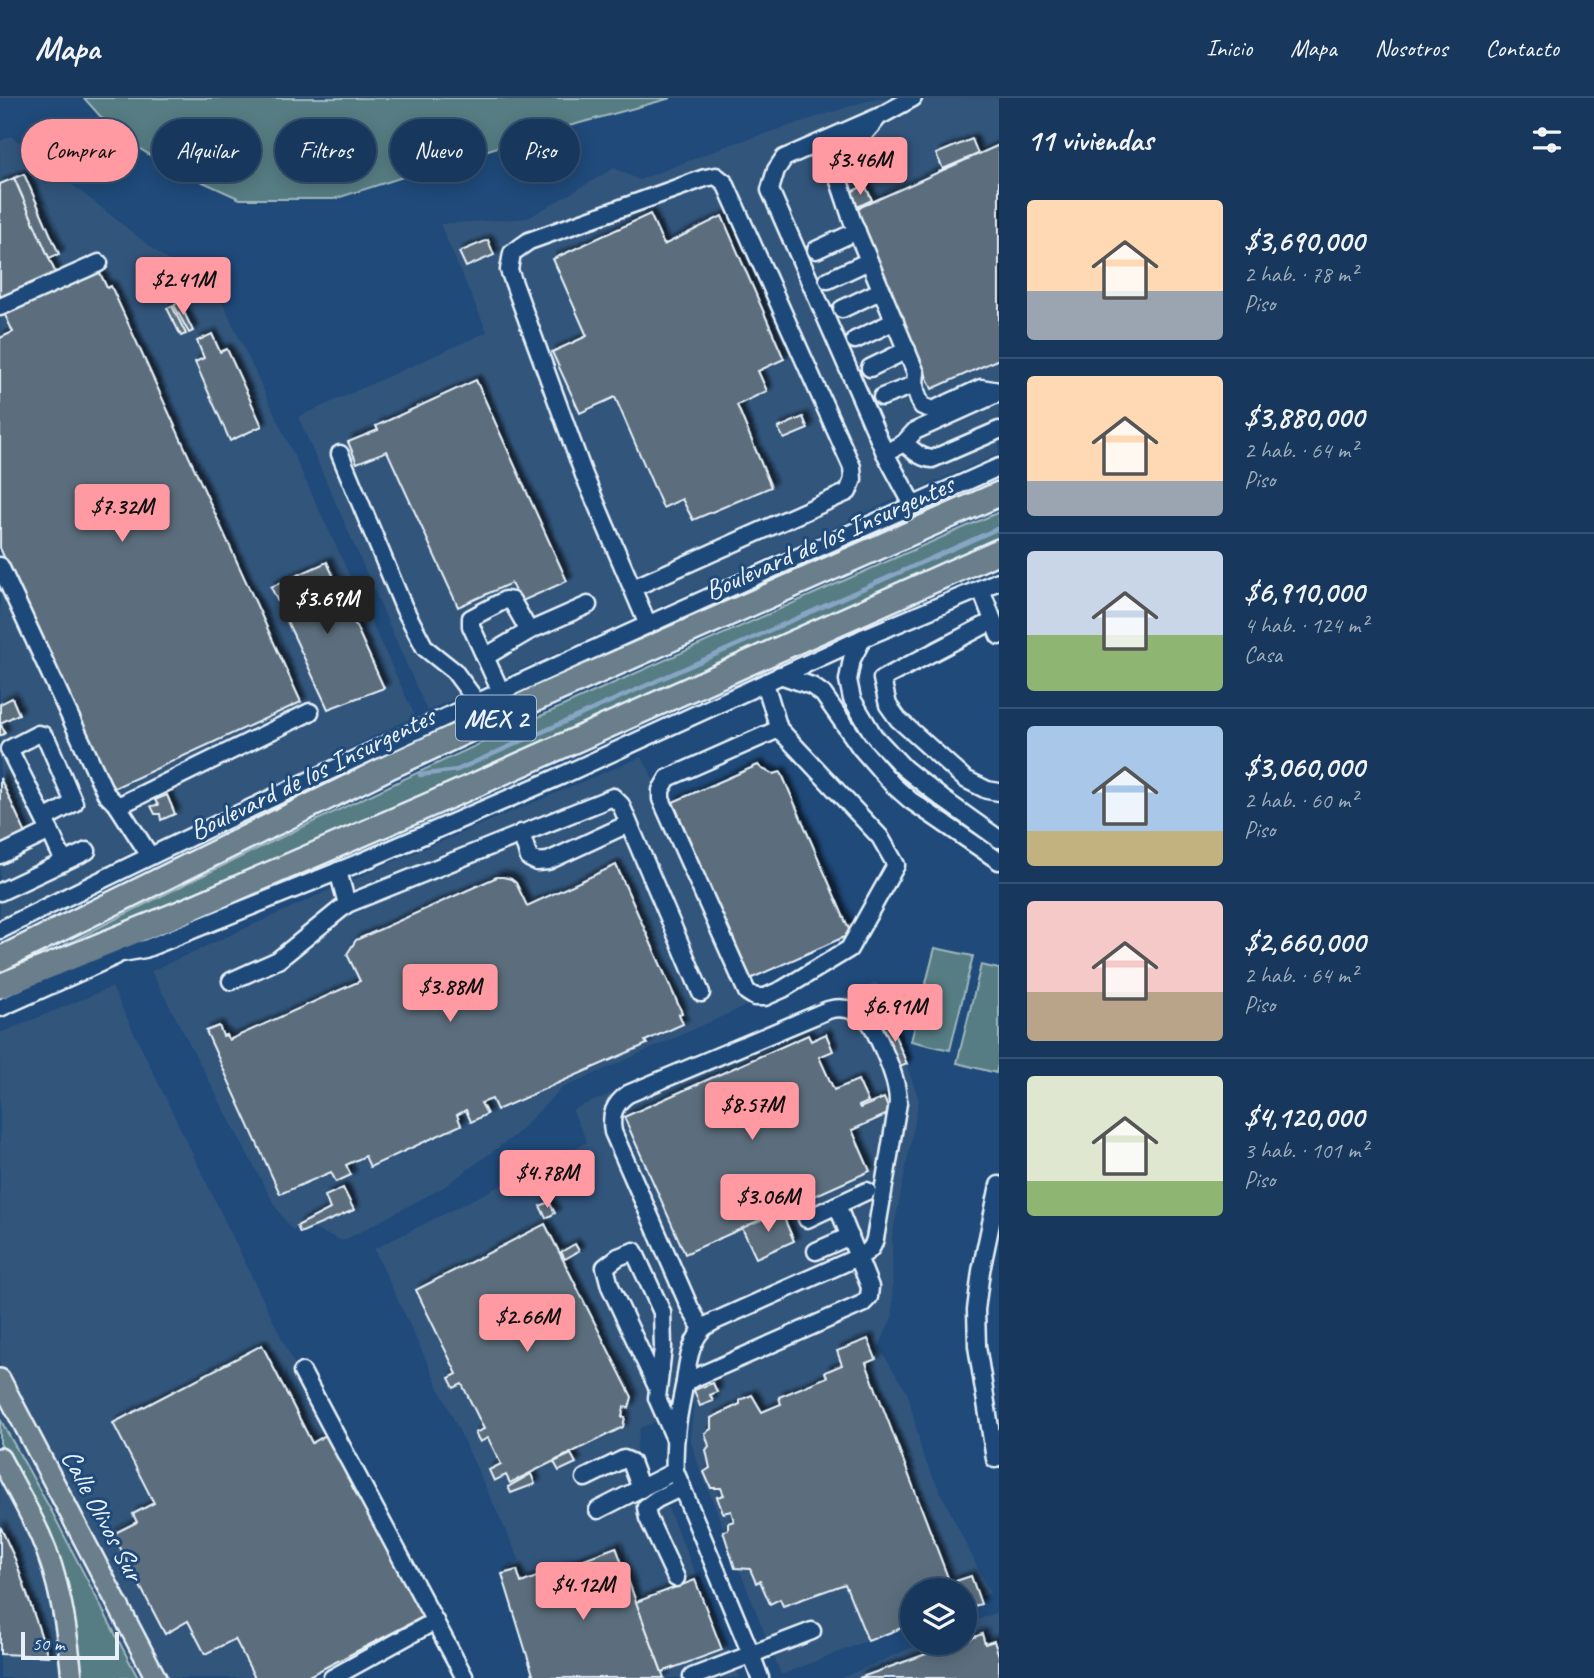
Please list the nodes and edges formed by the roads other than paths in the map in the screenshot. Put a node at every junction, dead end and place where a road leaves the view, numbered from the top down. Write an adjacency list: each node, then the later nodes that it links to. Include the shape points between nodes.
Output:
1 (913, 98): 2 (street)
2 (880, 116): 3 (street, via 844,157 837,175); 20 (street, via 784,158 770,190)
3 (857, 231): 4 (street); 5 (street)
4 (816, 250)
5 (869, 261): 7 (street); 8 (street)
6 (99, 263): 9 (street)
7 (828, 280)
8 (882, 290): 10 (street); 11 (street)
9 (0, 307)
10 (842, 309)
11 (895, 321): 12 (street); 13 (street)
12 (855, 340)
13 (907, 350): 14 (street); 15 (street, via 916,373)
14 (870, 368)
15 (915, 385): 16 (street, via 922,407 933,410 981,388); 17 (street)
16 (999, 392): 19 (street, via 915,430)
17 (883, 397)
18 (999, 429): 19 (street, via 932,459)
19 (904, 443): 20 (street)
20 (885, 453): 24 (street)
21 (340, 454): 39 (street, via 425,648 454,671)
22 (999, 467): 24 (street)
23 (999, 495): 59 (highway, Boulevard de los Insurgentes / MEX 2, via 475,727)
24 (913, 505): 31 (street)
25 (999, 551): 57 (highway, MEX 2)
26 (0, 566): 43 (street, via 106,794)
27 (999, 581): 29 (street)
28 (633, 588): 28 (street, via 584,475 517,293 509,270 512,253 529,242 716,176 725,184 852,467 853,479 848,492); 31 (street)
29 (981, 589): 32 (street); 34 (street)
30 (588, 604): 33 (street)
31 (648, 625): 38 (street)
32 (996, 628): 42 (street, via 882,679 888,705 898,719 965,779)
33 (529, 631): 35 (street); 35 (street, via 512,601 505,600 471,618)
34 (863, 638): 36 (street); 47 (street, via 848,680 852,699 874,736 904,768)
35 (485, 657): 38 (street)
36 (780, 676): 37 (street); 51 (street, via 823,694 893,785)
37 (765, 683): 41 (street); 53 (street)
38 (501, 691): 39 (street)
39 (478, 702): 50 (street)
40 (310, 712): 43 (street)
41 (779, 729): 41 (street, via 880,837 896,865 849,950 783,989 755,997 747,992 661,799 661,790 668,778)
42 (999, 792)
43 (118, 806): 50 (street)
44 (628, 824): 46 (street, via 613,797); 46 (street, via 537,862 529,858); 62 (street)
45 (47, 825): 45 (street, via 9,749 38,734 48,742 74,803); 49 (street); 52 (street)
46 (521, 833): 55 (street)
47 (999, 839): 51 (street)
48 (87, 851): 52 (street)
49 (0, 855)
50 (150, 856): 56 (street)
51 (994, 857)
52 (64, 862): 54 (street)
53 (338, 871): 55 (street); 58 (street, via 164,942)
54 (0, 892)
55 (347, 904): 60 (street, via 278,960)
56 (0, 930)
57 (86, 953): 58 (street); 61 (highway, MEX 2)
58 (122, 953): 63 (street)
59 (0, 958)
60 (231, 981)
61 (0, 986)
62 (701, 993)
63 (0, 1008)
64 (999, 1185): 78 (street, via 976,1310 977,1346)
65 (867, 1191): 66 (street)
66 (837, 1205): 67 (street); 68 (street)
67 (807, 1219)
68 (849, 1236): 69 (street); 70 (street)
69 (816, 1251)
70 (858, 1257): 71 (street); 71 (street, via 873,1248 898,1095 868,1019 836,1007 628,1094 615,1106 613,1132); 74 (street, via 870,1287 862,1304)
71 (702, 1329): 74 (street)
72 (302, 1372): 85 (street)
73 (0, 1379): 88 (main road, Calle Olivos Sur)
74 (685, 1381): 76 (street)
75 (658, 1389): 75 (street, via 662,1312 634,1251 605,1267); 76 (street, via 657,1398)
76 (675, 1439): 79 (street)
77 (0, 1458): 91 (main road, via 41,1537 56,1581)
78 (997, 1458)
79 (675, 1471): 81 (street); 82 (street)
80 (585, 1478): 82 (street, via 624,1459 631,1462)
81 (682, 1487): 84 (street, via 646,1507); 87 (street)
82 (640, 1489): 83 (street)
83 (598, 1510)
84 (676, 1578)
85 (435, 1621): 89 (street); 92 (street)
86 (812, 1631): 87 (street)
87 (751, 1654): 90 (street); 93 (street)
88 (155, 1677)
89 (462, 1677)
90 (692, 1677)
91 (72, 1678)
92 (331, 1678)
93 (760, 1678)

